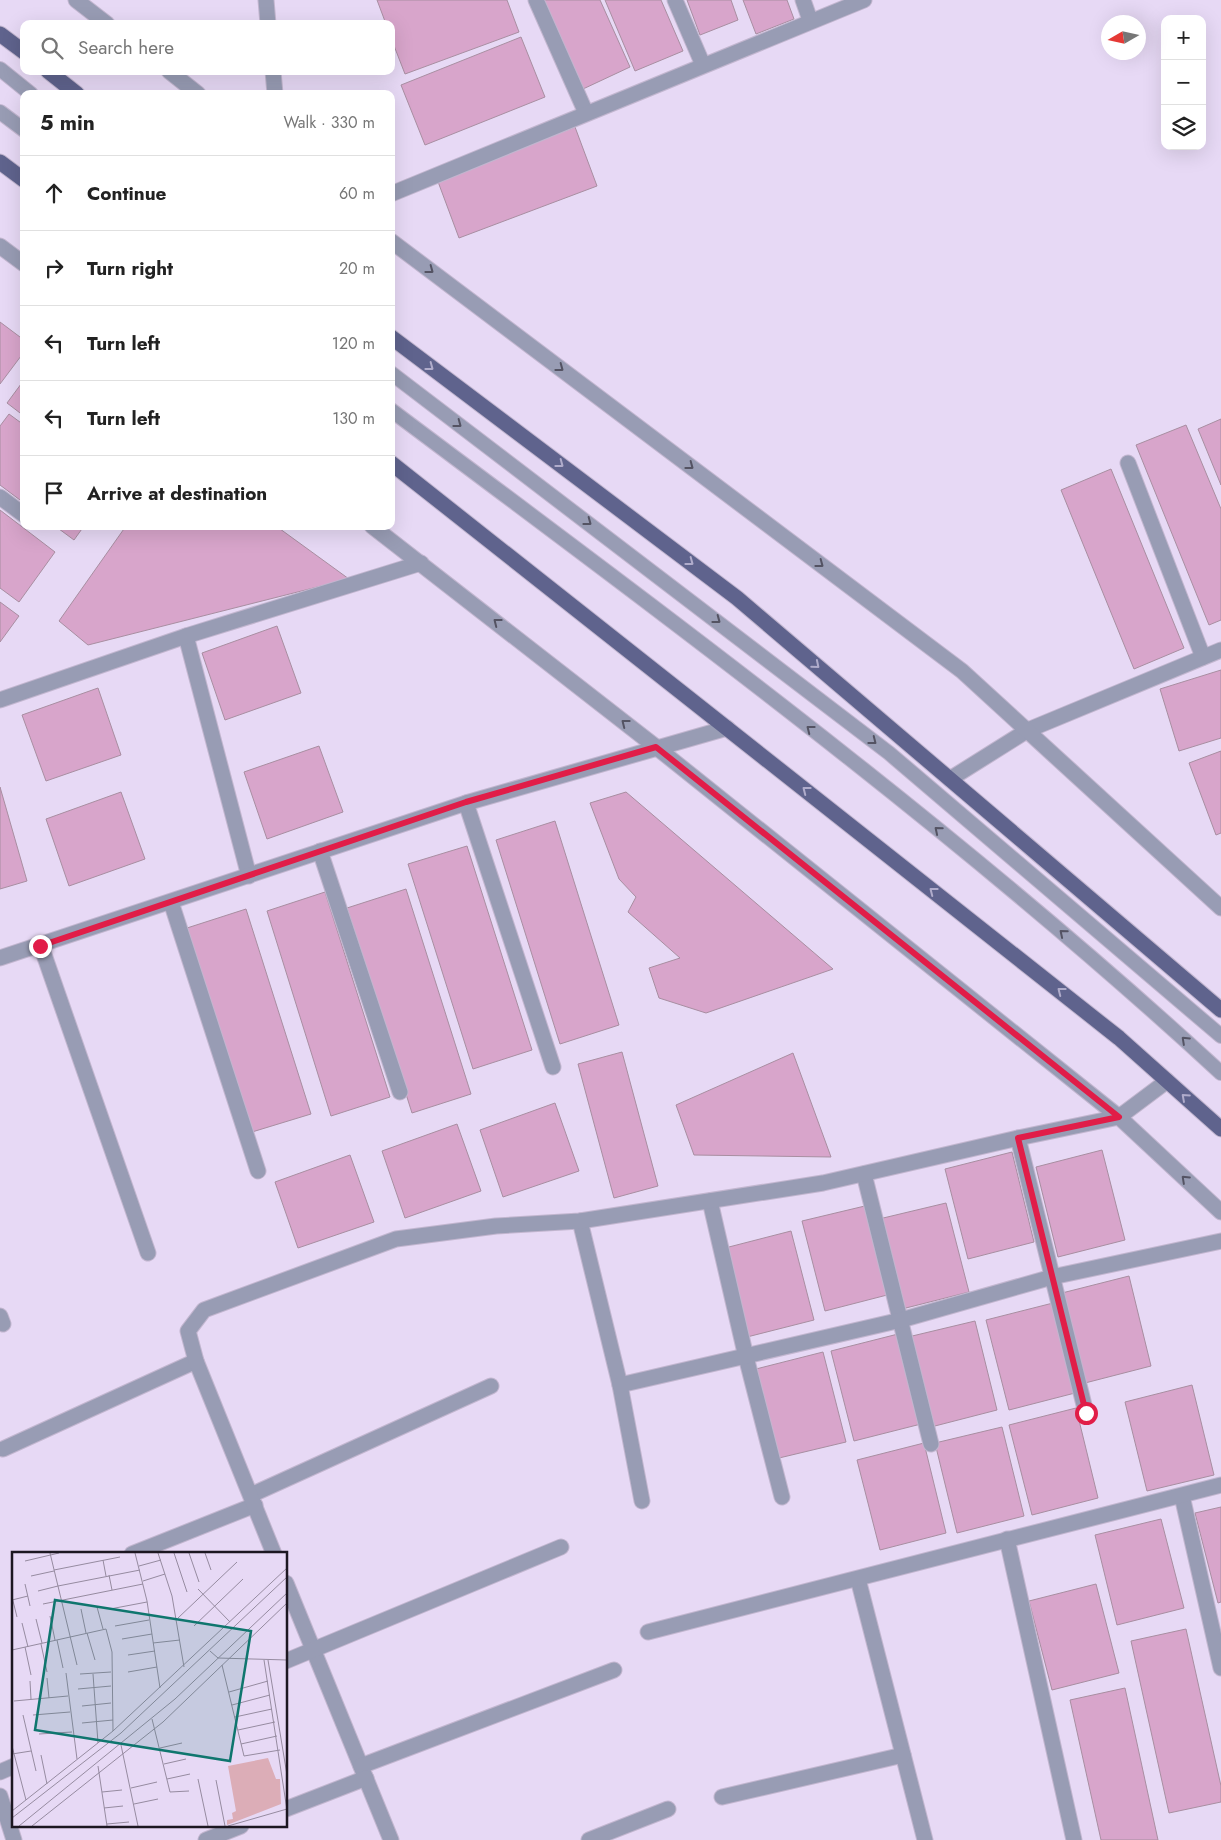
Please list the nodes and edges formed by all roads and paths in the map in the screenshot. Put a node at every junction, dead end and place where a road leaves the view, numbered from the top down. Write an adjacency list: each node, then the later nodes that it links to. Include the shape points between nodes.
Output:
1 (76, 0): 7 (street)
2 (266, 0): 8 (street)
3 (536, 0): 22 (street)
4 (675, 0): 12 (street)
5 (803, 0): 9 (street)
6 (864, 0): 9 (street)
7 (102, 20)
8 (268, 20)
9 (810, 20): 12 (street)
10 (0, 34): 11 (main road)
11 (20, 49)
12 (703, 65): 22 (street)
13 (0, 69): 17 (lane)
14 (53, 75): 18 (main road)
15 (174, 75): 19 (street)
16 (273, 75): 20 (street)
17 (26, 90)
18 (72, 90)
19 (193, 90)
20 (275, 90)
21 (0, 112): 23 (lane)
22 (586, 113): 26 (street)
23 (20, 127)
24 (0, 162): 25 (main road)
25 (20, 177)
26 (395, 192)
27 (395, 244): 44 (street, one-way to 44, via 962,671)
28 (0, 246): 29 (street)
29 (20, 261)
30 (395, 340): 46 (main road, one-way to 46, via 737,598)
31 (395, 376): 55 (lane, one-way to 55, via 889,753)
32 (395, 413): 57 (lane, one-way to 32, via 1132,990 920,816 688,634)
33 (1128, 463): 41 (street)
34 (395, 466): 43 (main road)
35 (0, 497): 36 (street)
36 (20, 512)
37 (377, 530): 38 (street)
38 (421, 563): 39 (street); 45 (street, one-way to 38)
39 (186, 636): 42 (street); 49 (street)
40 (1221, 650): 41 (street)
41 (1203, 657): 44 (street)
42 (0, 700)
43 (727, 728): 45 (street); 58 (main road, one-way to 43, via 1119,1038)
44 (1028, 730): 46 (street); 51 (street)
45 (656, 747): 47 (street); 60 (street)
46 (950, 779): 54 (main road)
47 (466, 802): 48 (street); 56 (street)
48 (320, 851): 49 (street); 59 (street)
49 (249, 876): 50 (street)
50 (171, 902): 52 (street); 63 (street)
51 (1221, 908)
52 (40, 946): 53 (street); 69 (street)
53 (0, 958)
54 (1221, 1010)
55 (1221, 1036)
56 (553, 1066)
57 (1221, 1073)
58 (1167, 1081): 60 (street); 61 (main road, one-way to 58)
59 (400, 1092)
60 (1119, 1117): 62 (street); 66 (street, one-way to 60)
61 (1221, 1129)
62 (1018, 1138): 64 (street); 70 (street)
63 (258, 1171)
64 (864, 1174): 65 (street, via 823,1184); 71 (street)
65 (710, 1201): 67 (street); 72 (street)
66 (1221, 1212)
67 (580, 1221): 73 (street, via 496,1226 396,1239 204,1310 188,1331); 74 (street)
68 (1221, 1241): 70 (street)
69 (148, 1253)
70 (1052, 1277): 71 (street); 76 (street)
71 (901, 1320): 72 (street); 77 (street)
72 (746, 1357): 74 (street); 81 (street)
73 (196, 1361): 78 (street); 82 (street)
74 (620, 1385): 83 (street)
75 (491, 1386): 82 (street)
76 (1086, 1413)
77 (931, 1444)
78 (3, 1449)
79 (1221, 1485): 80 (street)
80 (1182, 1496): 84 (street); 93 (street)
81 (782, 1497)
82 (253, 1500): 86 (street); 87 (street)
83 (642, 1501)
84 (1007, 1539): 88 (street); 109 (street)
85 (561, 1547): 91 (street)
86 (136, 1552)
87 (273, 1552)
88 (858, 1579): 90 (street); 95 (street)
89 (288, 1588): 91 (street)
90 (648, 1632)
91 (314, 1650): 92 (street); 98 (street)
92 (288, 1660)
93 (1221, 1668)
94 (614, 1670): 98 (street)
95 (903, 1755): 100 (street); 108 (street)
96 (12, 1767): 97 (street)
97 (0, 1772)
98 (364, 1772): 101 (street); 106 (street)
99 (0, 1796): 104 (street)
100 (722, 1797)
101 (288, 1808)
102 (668, 1809): 107 (street)
103 (236, 1828): 105 (street)
104 (14, 1840)
105 (206, 1840)
106 (391, 1840)
107 (588, 1840)
108 (925, 1840)
109 (1074, 1840)

